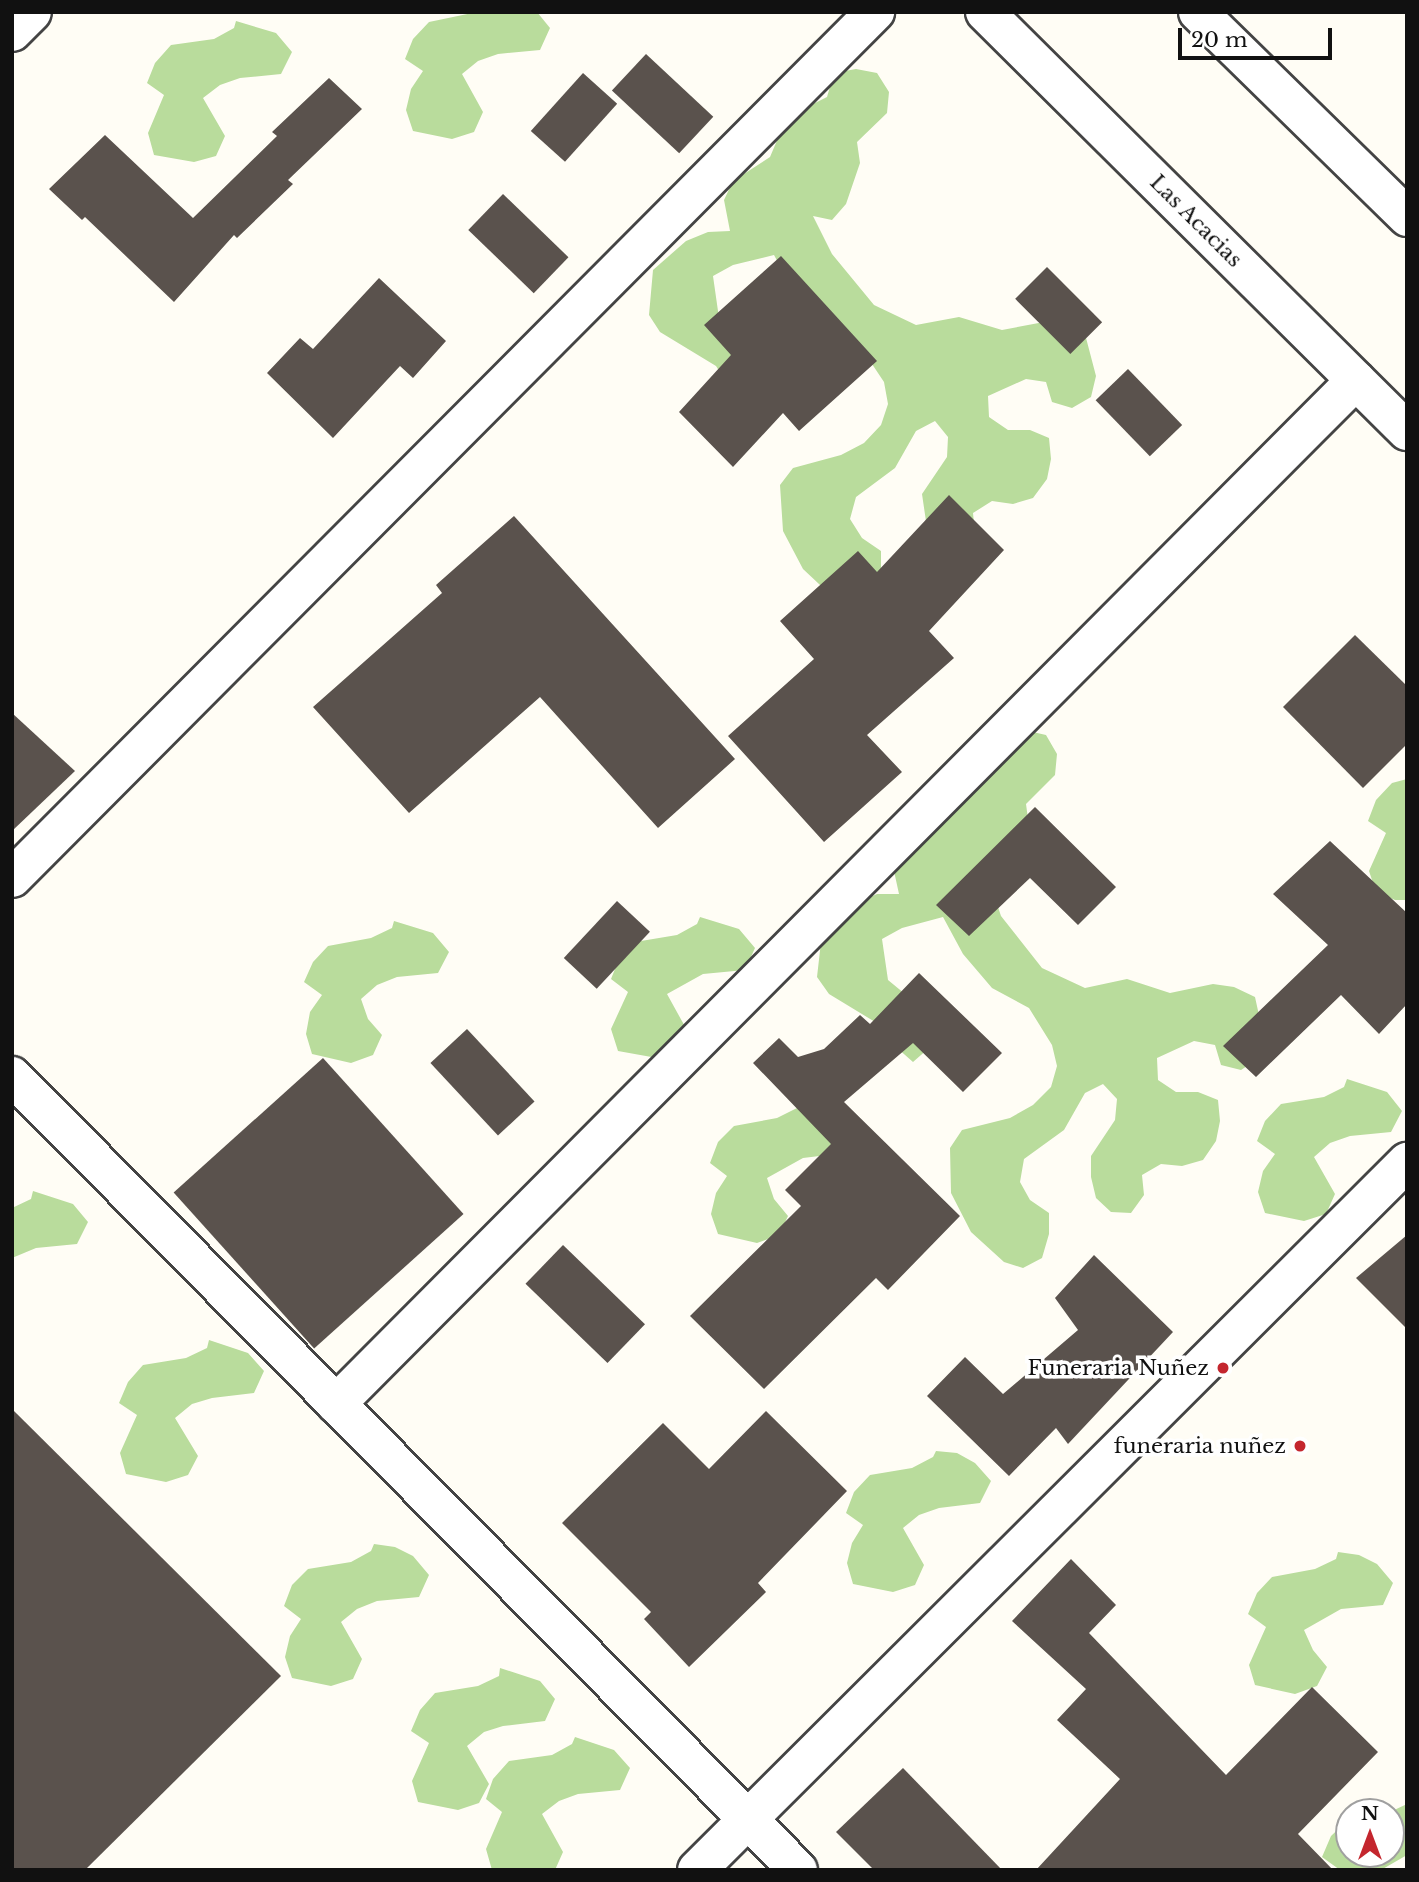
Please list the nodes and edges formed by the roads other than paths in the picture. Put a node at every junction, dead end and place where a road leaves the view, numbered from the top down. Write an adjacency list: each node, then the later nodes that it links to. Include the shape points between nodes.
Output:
1 (32, 12): 5 (street)
2 (875, 12): 9 (street)
3 (985, 12): 7 (street, Las Acacias)
4 (1198, 12): 6 (street)
5 (12, 32)
6 (1407, 217)
7 (1356, 380): 8 (street, Las Acacias); 12 (street)
8 (1407, 431)
9 (12, 878)
10 (12, 1076): 12 (street)
11 (1407, 1162): 13 (street)
12 (336, 1404): 13 (street)
13 (747, 1820): 14 (street); 15 (street)
14 (697, 1870)
15 (798, 1870)

